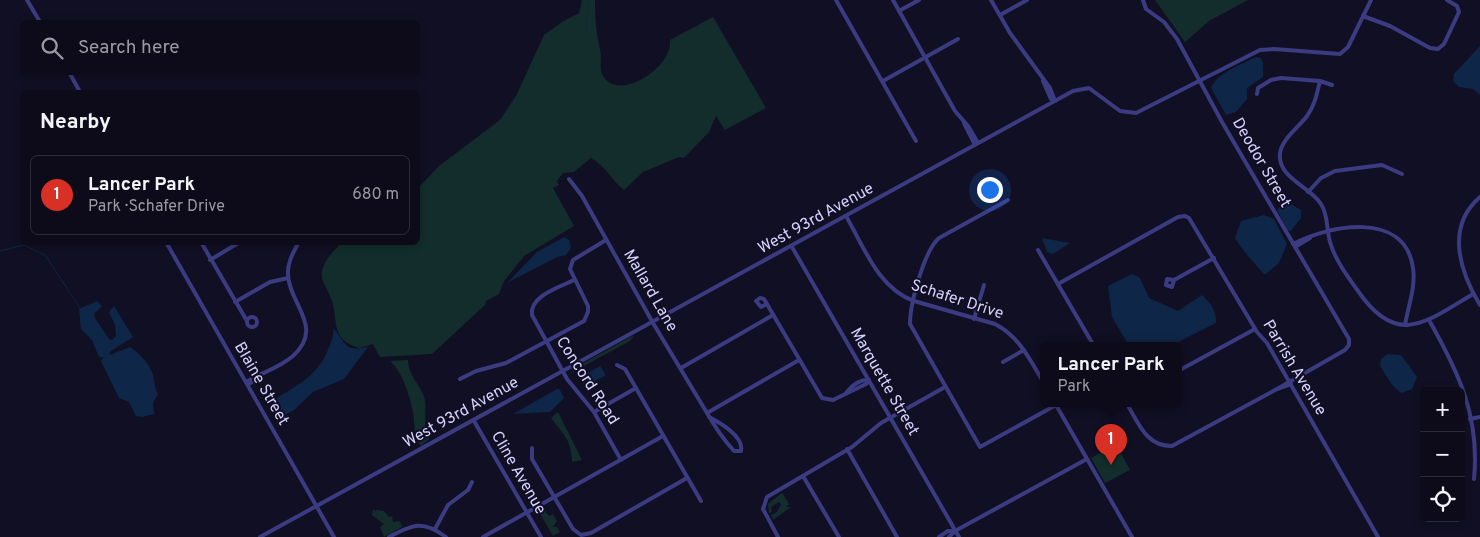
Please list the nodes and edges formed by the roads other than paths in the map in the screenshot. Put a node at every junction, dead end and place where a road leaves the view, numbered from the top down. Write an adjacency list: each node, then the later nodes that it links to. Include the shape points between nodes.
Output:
1 (27, 0): 13 (street)
2 (836, 0): 19 (street)
3 (893, 0): 10 (street)
4 (920, 0): 10 (street)
5 (992, 0): 11 (street)
6 (1028, 0): 11 (street)
7 (1143, 0): 17 (street, Deodor Street, via 1146,9 1164,22 1177,39)
8 (1371, 0): 12 (street, West 93rd Avenue)
9 (1447, 0): 12 (street, via 1459,10 1442,47 1435,49)
10 (899, 11): 15 (street)
11 (1000, 15): 23 (street, via 1043,81 1051,99)
12 (1363, 16): 17 (street, West 93rd Avenue, via 1348,48 1342,53 1262,50)
13 (39, 20)
14 (958, 39): 15 (street)
15 (925, 58): 19 (street); 25 (street)
16 (71, 75): 21 (street)
17 (1198, 80): 23 (street, West 93rd Avenue, via 1136,113 1120,111 1089,88); 38 (street, Deodor Street)
18 (1320, 81): 20 (street); 22 (street, via 1277,78 1258,88); 28 (street, via 1313,107 1280,152 1281,162 1291,178)
19 (883, 82): 24 (street)
20 (1332, 85)
21 (79, 90)
22 (1257, 94)
23 (1055, 100): 25 (street, West 93rd Avenue)
24 (916, 141)
25 (976, 144): 31 (street, West 93rd Avenue)
26 (1402, 174): 28 (street, via 1382,165 1335,172 1320,178)
27 (569, 179): 33 (street, Mallard Lane)
28 (1308, 192): 32 (street, via 1323,206)
29 (1480, 197): 48 (street, via 1466,215 1458,240 1464,276)
30 (1008, 200): 49 (street, via 933,244)
31 (846, 216): 39 (street, West 93rd Avenue); 49 (street, Schafer Drive, via 882,277 896,292)
32 (1328, 231): 38 (street); 58 (street, via 1333,251 1368,305 1384,319); 58 (street, via 1373,227 1388,232 1402,243 1409,255 1413,274)
33 (606, 240): 44 (street, via 573,260 570,269); 57 (street, Mallard Lane)
34 (168, 245): 73 (street, Blaine Street)
35 (202, 245): 42 (street)
36 (235, 245): 42 (street)
37 (298, 245): 43 (street, via 289,263)
38 (1294, 246): 72 (street, Deodor Street, via 1347,334 1349,345)
39 (792, 247): 57 (street, West 93rd Avenue); 71 (street, Marquette Street)
40 (1038, 250): 46 (street)
41 (1214, 258): 45 (street); 46 (street, Parrish Avenue, via 1194,224 1185,216); 59 (street, Parrish Avenue)
42 (210, 260): 50 (street)
43 (288, 278): 50 (street, via 270,282); 73 (street, via 304,316 304,338 291,358)
44 (574, 280): 60 (street, via 588,312 584,320); 60 (street, Concord Road, via 536,300 532,307 532,315)
45 (1174, 280)
46 (1058, 284): 61 (street)
47 (984, 285): 54 (street)
48 (1474, 294): 52 (street); 55 (street)
49 (914, 301): 54 (street, Schafer Drive); 74 (street, via 910,316 914,333)
50 (235, 302): 56 (street)
51 (767, 304): 53 (street)
52 (1480, 305)
53 (773, 315): 63 (street); 66 (street)
54 (974, 319): 62 (street, Schafer Drive, via 1006,330)
55 (1429, 320): 58 (street); 83 (street, via 1458,373)
56 (247, 321)
57 (653, 323): 66 (street, Mallard Lane); 68 (street, West 93rd Avenue)
58 (1405, 325)
59 (1255, 329): 67 (street); 72 (street, Parrish Avenue)
60 (546, 342): 68 (street, Concord Road); 70 (street, via 506,363)
61 (1092, 342)
62 (1024, 350): 64 (street); 69 (street, Schafer Drive)
63 (798, 360): 71 (street, via 819,395 828,401); 80 (street)
64 (1003, 362)
65 (617, 365): 75 (street, via 625,369)
66 (681, 368): 80 (street, Mallard Lane)
67 (1182, 369)
68 (563, 372): 79 (street, Concord Road); 84 (street, West 93rd Avenue)
69 (1040, 376)
70 (460, 379)
71 (869, 380): 82 (street, Marquette Street)
72 (1290, 382): 78 (street, via 1172,446 1155,443 1144,433); 113 (street, Parrish Avenue)
73 (247, 384): 96 (street, Blaine Street)
74 (945, 387): 76 (street, via 980,447); 82 (street)
75 (636, 388): 79 (street); 85 (street)
76 (1051, 407)
77 (1058, 407): 88 (street)
78 (1129, 407)
79 (594, 412): 89 (street, Concord Road)
80 (708, 415): 80 (street, Mallard Lane, via 732,433 741,445 741,451 734,451)
81 (1480, 417): 83 (street)
82 (890, 418): 87 (street); 99 (street, Marquette Street)
83 (1470, 418): 92 (street, via 1476,456)
84 (474, 421): 96 (street, West 93rd Avenue); 97 (street, Cline Avenue)
85 (663, 436): 89 (street); 91 (street)
86 (532, 448): 94 (street, via 531,456)
87 (847, 449): 90 (street); 108 (street)
88 (1087, 459): 99 (street); 112 (street)
89 (621, 460): 94 (street)
90 (803, 476): 106 (street, via 767,497 763,504); 107 (street)
91 (687, 478): 94 (street, via 591,533 581,535 572,529); 95 (street)
92 (1474, 479)
93 (472, 482): 98 (street, via 468,490 448,505)
94 (554, 496): 97 (street)
95 (700, 501)
96 (317, 506): 100 (street, West 93rd Avenue); 101 (street, Blaine Street)
97 (527, 512): 104 (street); 105 (street, Cline Avenue)
98 (435, 529): 102 (street, via 413,526); 103 (street)
99 (955, 531): 109 (street); 110 (street); 111 (street, Marquette Street)
100 (260, 537)
101 (334, 537)
102 (389, 537)
103 (446, 537)
104 (483, 537)
105 (541, 537)
106 (778, 537)
107 (839, 537)
108 (897, 537)
109 (938, 537)
110 (949, 537)
111 (959, 537)
112 (1132, 537)
113 (1378, 537)

